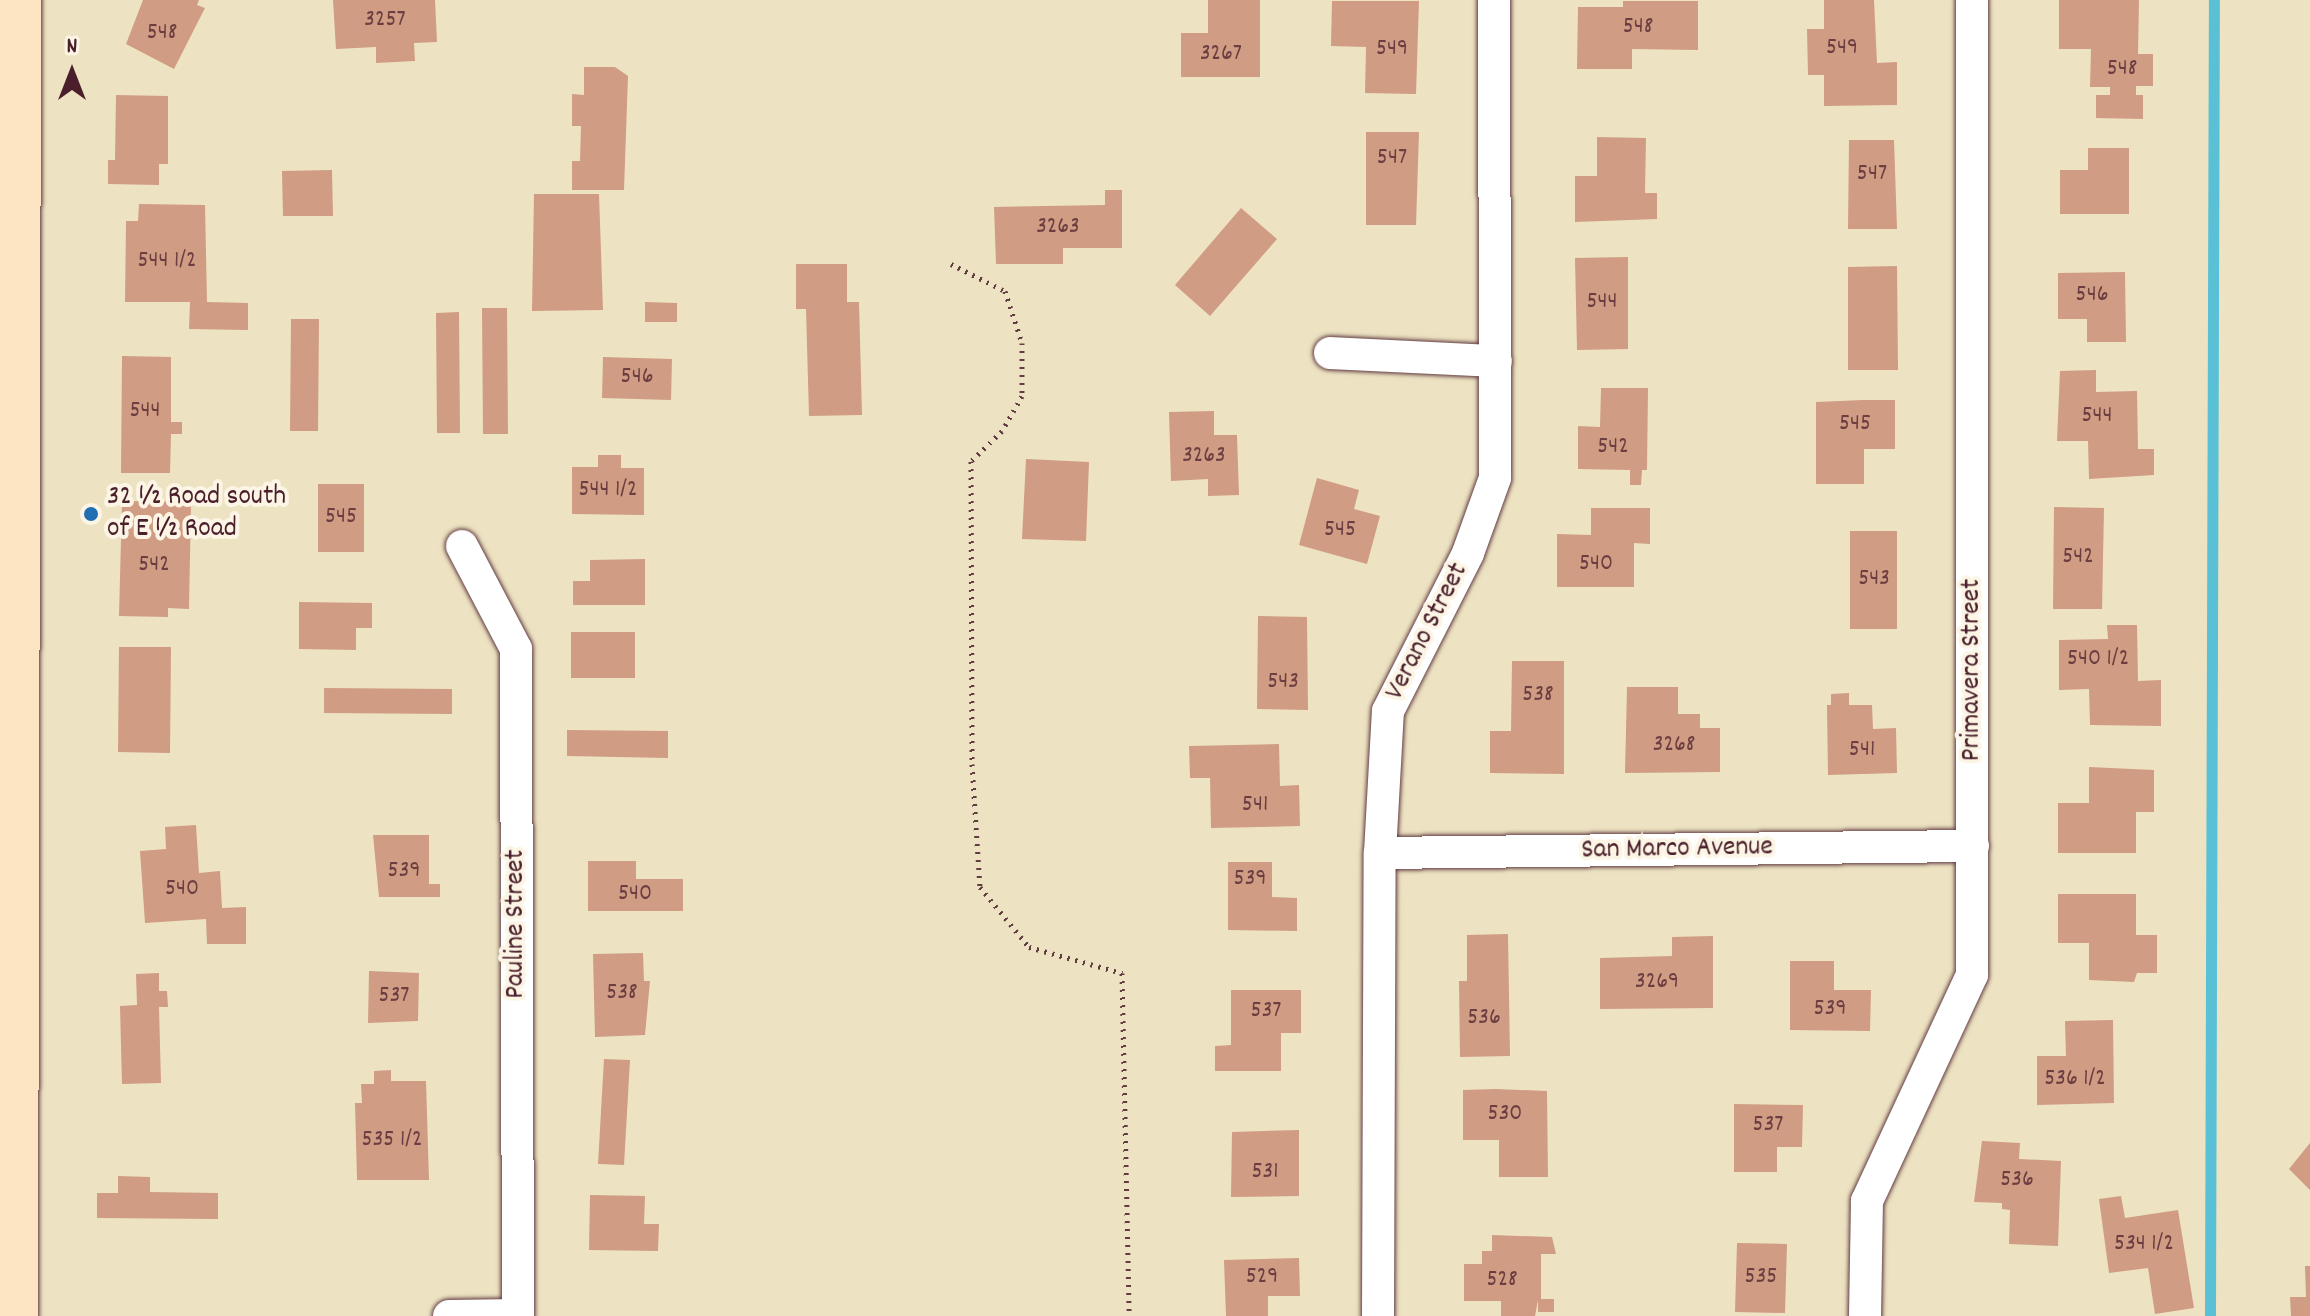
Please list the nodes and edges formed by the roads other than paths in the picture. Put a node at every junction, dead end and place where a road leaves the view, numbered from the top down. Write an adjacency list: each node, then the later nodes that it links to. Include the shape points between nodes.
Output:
1 (19, 0): 9 (street)
2 (1494, 0): 5 (street, Verano Street)
3 (1972, 0): 7 (street, Primavera Street)
4 (1330, 353): 5 (street)
5 (1496, 361): 8 (street, Verano Street, via 1495,478 1468,553 1388,711)
6 (462, 546): 11 (street, Pauline Street, via 516,649)
7 (1973, 846): 8 (street, San Marco Avenue); 13 (street, Primavera Street, via 1972,975 1867,1201)
8 (1380, 853): 12 (street, Verano Street)
9 (16, 1316)
10 (449, 1316): 11 (street)
11 (518, 1316)
12 (1378, 1316)
13 (1865, 1316)

